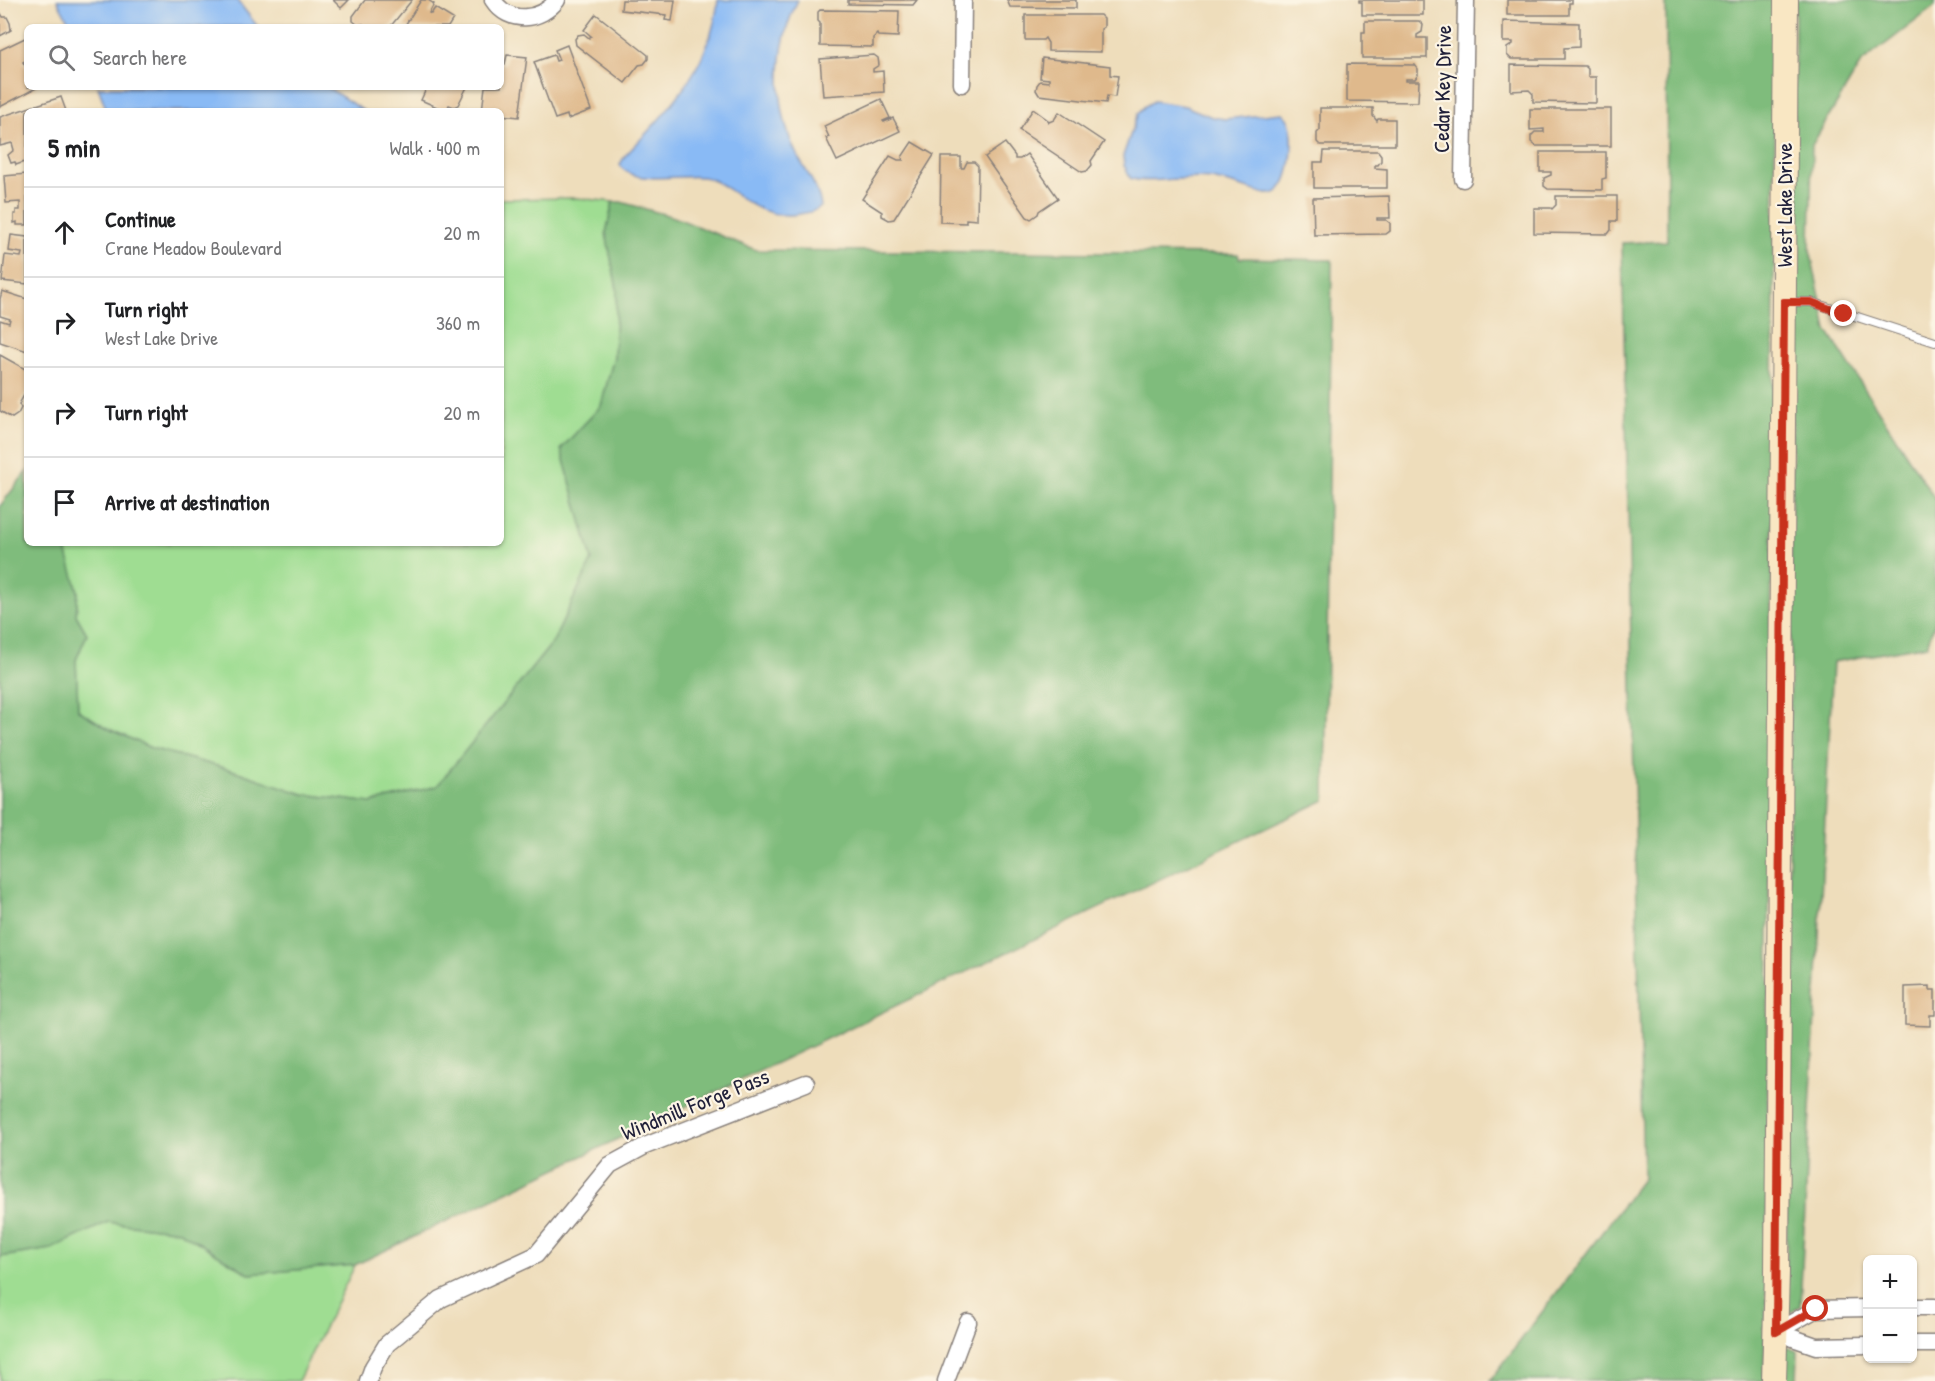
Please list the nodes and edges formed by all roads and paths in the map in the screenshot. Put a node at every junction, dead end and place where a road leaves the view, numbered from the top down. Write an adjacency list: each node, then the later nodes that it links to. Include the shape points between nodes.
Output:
1 (493, 0): 2 (street, via 505,13 528,18 549,10)
2 (557, 0)
3 (963, 0): 6 (street)
4 (1466, 0): 7 (street, Cedar Key Drive)
5 (1786, 0): 8 (street, West Lake Drive)
6 (962, 84)
7 (1463, 179)
8 (1784, 302): 9 (lane, via 1811,302); 15 (street, West Lake Drive)
9 (1935, 342)
10 (806, 1083): 19 (street, Windmill Forge Pass, via 645,1146 610,1165 536,1255 441,1299 387,1344)
11 (1935, 1306): 12 (street)
12 (1917, 1307)
13 (1863, 1308): 15 (street, via 1816,1309)
14 (968, 1322): 20 (street)
15 (1776, 1332): 18 (street, via 1816,1346); 21 (street, West Lake Drive)
16 (1917, 1344): 17 (street)
17 (1935, 1344)
18 (1863, 1345)
19 (368, 1381)
20 (946, 1381)
21 (1774, 1381)

